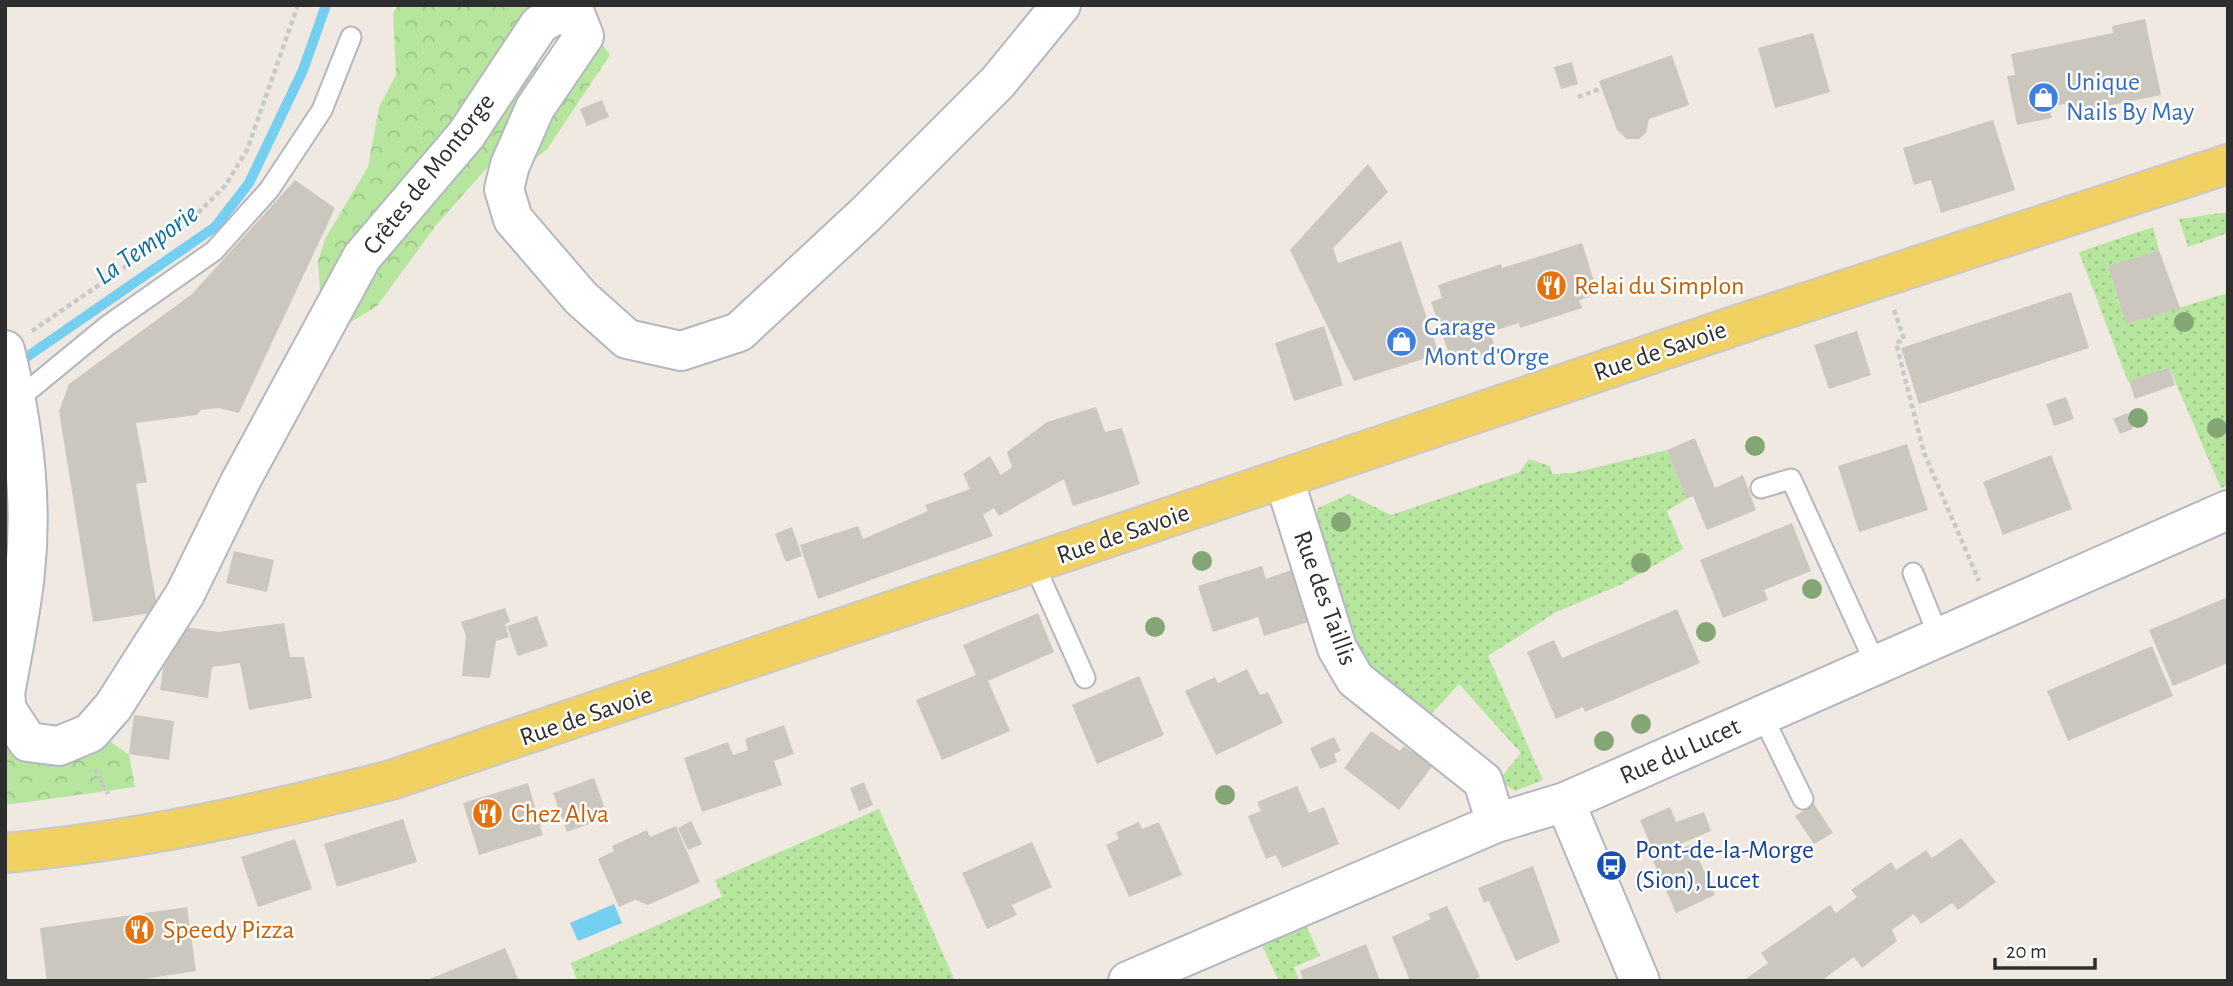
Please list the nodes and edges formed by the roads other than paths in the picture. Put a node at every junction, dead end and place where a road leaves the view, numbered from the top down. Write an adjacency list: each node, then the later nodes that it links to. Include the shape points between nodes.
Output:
1 (1061, 5): 14 (street, Crêtes de Montorge, via 998,82 739,332 681,351 627,339 581,299 513,219 505,189 510,165 535,108 584,36 576,16 554,15 538,25 466,135 362,257 246,470 185,594 113,708 90,733 59,746 48,745 29,742 7,710)
2 (351, 37): 5 (lane, via 322,110 269,190 214,251 107,326)
3 (2228, 164): 6 (main road, Rue de Savoie)
4 (13, 345): 5 (street)
5 (16, 398): 14 (street, via 28,484 26,572)
6 (1284, 479): 9 (main road, Rue de Savoie); 18 (street, Rue des Taillis, via 1337,648 1355,679 1482,782)
7 (1762, 488): 12 (lane, via 1791,479)
8 (2228, 510): 11 (street, Rue du Lucet)
9 (1034, 564): 13 (lane); 19 (main road, Rue de Savoie, via 391,780 205,825 109,842)
10 (1913, 573): 11 (lane)
11 (1939, 637): 12 (street, Rue du Lucet)
12 (1875, 665): 15 (street, Rue du Lucet)
13 (1085, 678)
14 (5, 694)
15 (1762, 715): 16 (lane); 17 (street, Rue du Lucet)
16 (1803, 799)
17 (1565, 802): 18 (street, Rue du Lucet); 21 (street)
18 (1496, 823): 20 (street, Rue du Lucet)
19 (5, 853)
20 (1128, 981)
21 (1640, 981)

